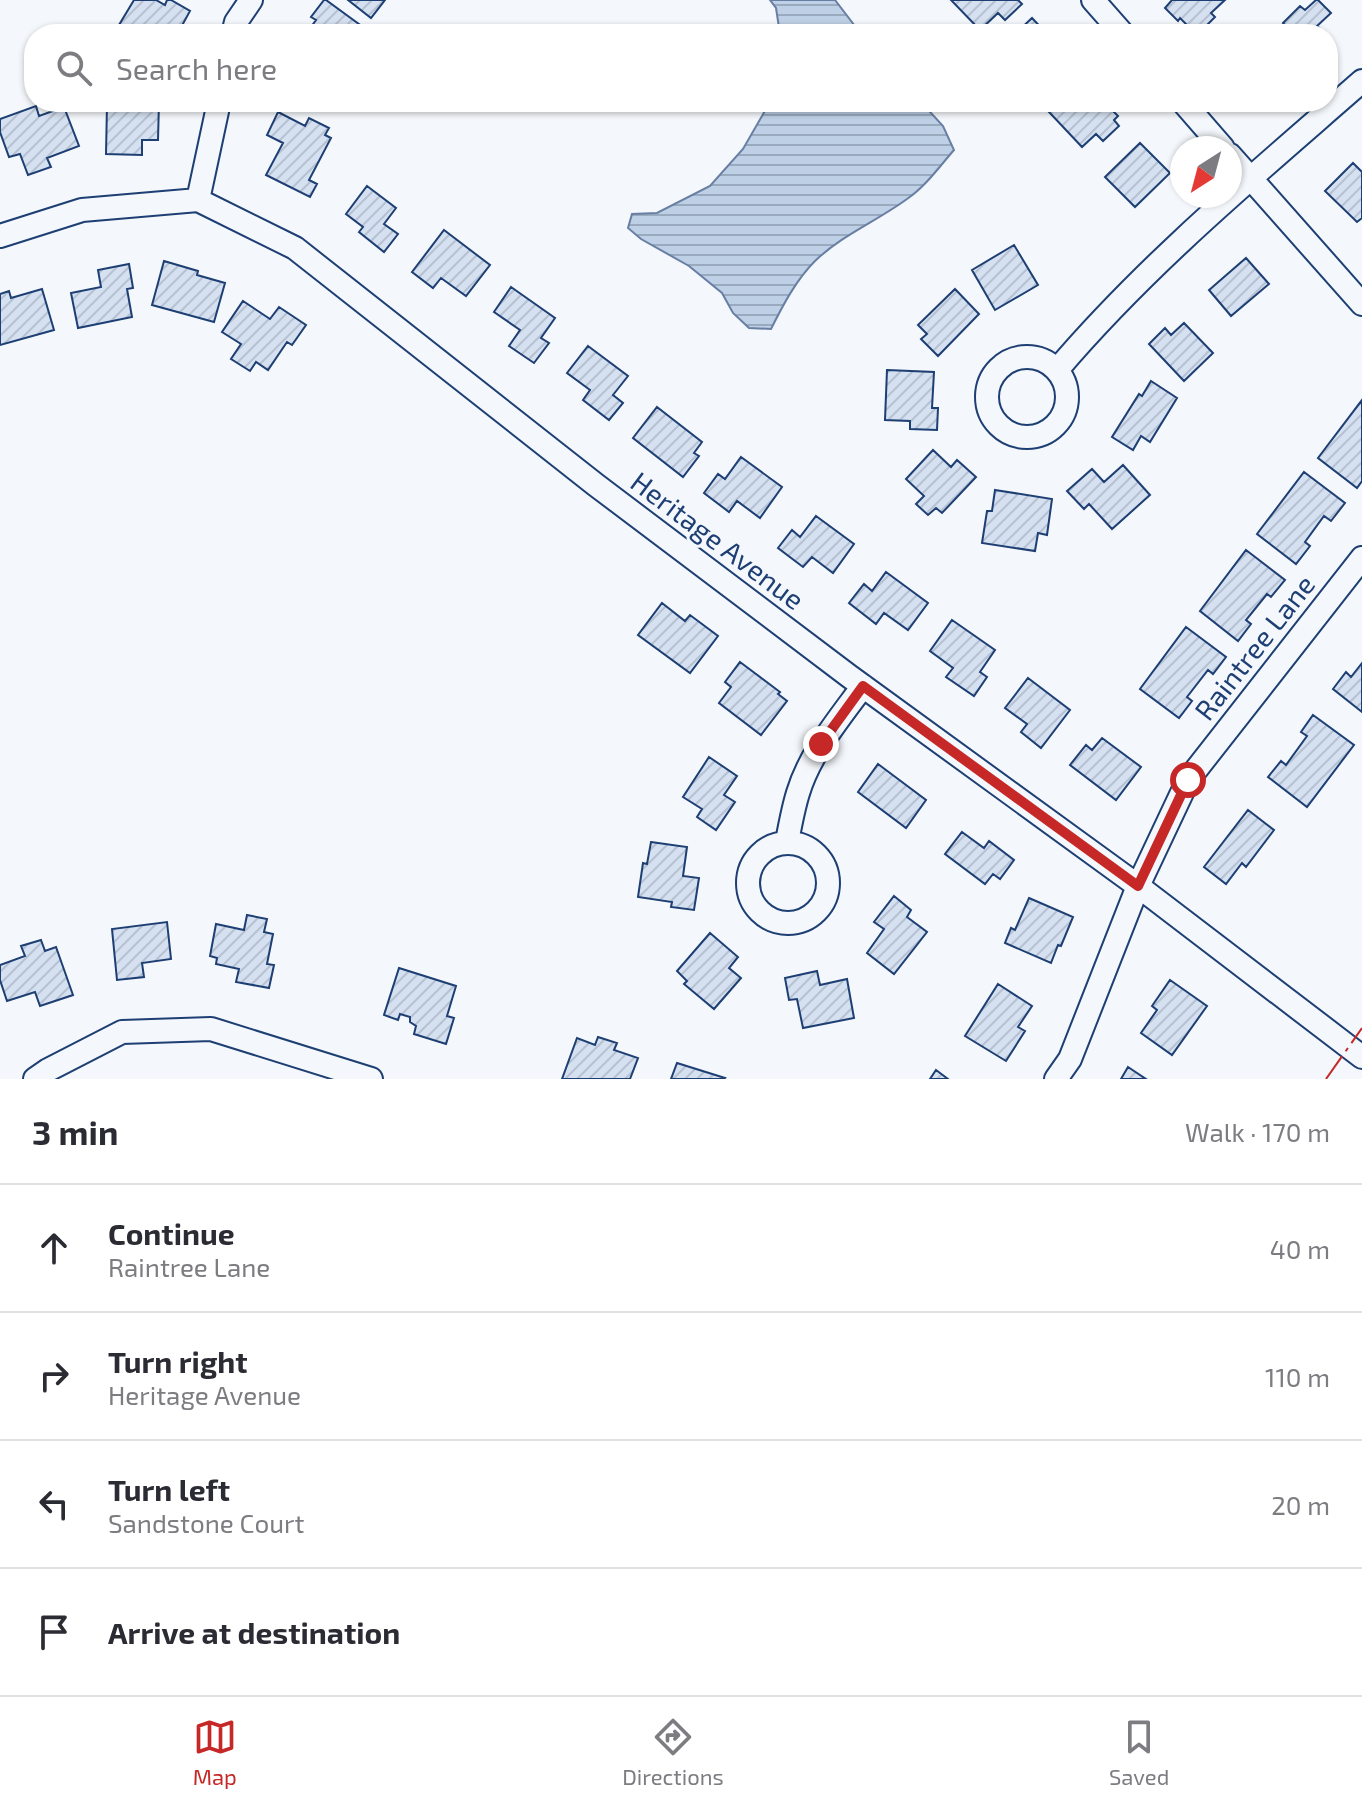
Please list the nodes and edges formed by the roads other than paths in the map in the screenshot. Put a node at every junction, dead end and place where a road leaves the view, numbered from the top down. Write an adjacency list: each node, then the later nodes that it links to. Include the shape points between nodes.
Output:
1 (251, 0): 3 (street)
2 (1093, 0): 4 (street)
3 (236, 24)
4 (1114, 24)
5 (1362, 81): 6 (street)
6 (1338, 102)
7 (217, 112): 13 (street)
8 (1192, 112): 10 (street)
9 (1327, 112): 12 (street)
10 (1213, 136)
11 (1242, 169): 12 (street)
12 (1251, 179): 15 (street); 16 (street, via 1144,276)
13 (198, 200): 14 (street, via 82,210); 18 (street, Heritage Avenue, via 295,248)
14 (0, 236)
15 (1362, 304)
16 (1057, 370)
17 (1362, 558): 20 (street, Raintree Lane, via 1188,780)
18 (863, 686): 19 (street, via 807,771); 20 (street, Heritage Avenue)
19 (787, 842)
20 (1138, 886): 21 (street, Heritage Avenue); 24 (street, Raintree Lane, via 1070,1059)
21 (1362, 1057)
22 (35, 1079): 23 (street, via 122,1032 211,1029)
23 (371, 1079)
24 (1056, 1079)

